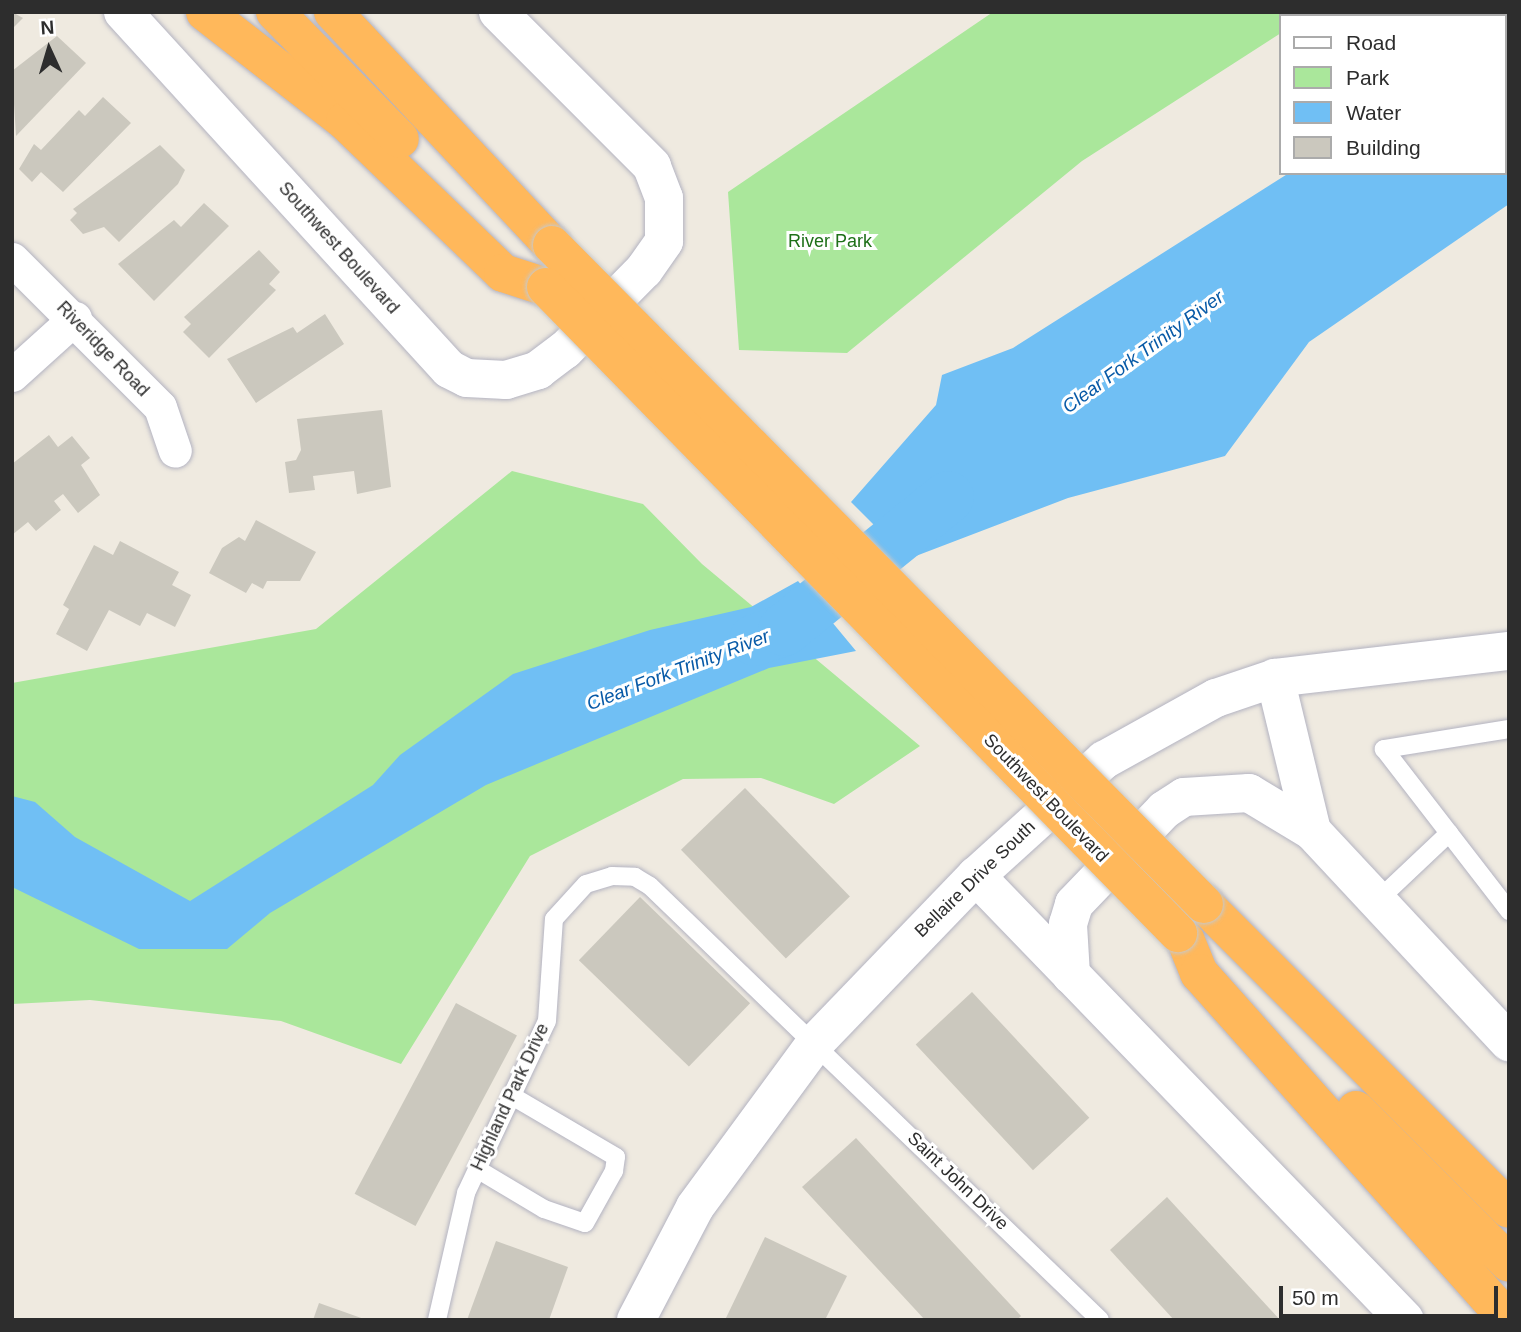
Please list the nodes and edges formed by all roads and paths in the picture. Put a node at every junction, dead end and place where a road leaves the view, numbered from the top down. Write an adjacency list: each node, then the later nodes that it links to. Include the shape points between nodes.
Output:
1 (123, 12): 6 (street, Southwest Boulevard, via 449,369 467,379 506,380 538,370 565,350 645,270 664,241 664,198 652,166)
2 (205, 12): 9 (highway, via 345,121 503,273)
3 (275, 12): 9 (highway, Southwest Boulevard)
4 (333, 12): 7 (highway, Southwest Boulevard)
5 (346, 12): 7 (highway)
6 (498, 12)
7 (381, 62): 27 (highway, Southwest Boulevard, bridge, via 552,245)
8 (12, 259): 10 (street, Riveridge Road)
9 (546, 288): 21 (highway, Southwest Boulevard, bridge)
10 (75, 318): 11 (street); 12 (street, Riveridge Road, via 160,407)
11 (12, 374)
12 (175, 451)
13 (1509, 651): 14 (street, Bellaire Drive South)
14 (1275, 678): 16 (street); 18 (street, Bellaire Drive South, via 1216,698 1142,734 1104,760)
15 (1509, 729): 17 (lane, via 1384,748)
16 (1312, 831): 19 (street); 22 (street, via 1250,793 1184,797 1164,810 1080,896 1068,924)
17 (1449, 833): 19 (lane); 20 (lane)
18 (976, 876): 22 (street); 23 (street, Bellaire Drive South)
19 (1375, 903): 24 (street)
20 (1509, 911)
21 (1182, 937): 28 (highway, Southwest Boulevard); 33 (highway, via 1199,973)
22 (1071, 975): 32 (street)
23 (816, 1042): 25 (lane, Highland Park Drive, via 650,886 635,877 612,876 586,884 554,919 547,1021); 30 (street, Bellaire Drive South, via 695,1207); 31 (lane, Saint John Drive)
24 (1509, 1042)
25 (512, 1096): 26 (lane, Highland Park Drive); 26 (lane, via 616,1157 614,1171 585,1223 544,1209)
26 (477, 1169): 29 (lane, Highland Park Drive)
27 (1509, 1209)
28 (1509, 1263)
29 (437, 1320)
30 (636, 1320)
31 (1100, 1320)
32 (1405, 1320)
33 (1508, 1320)

